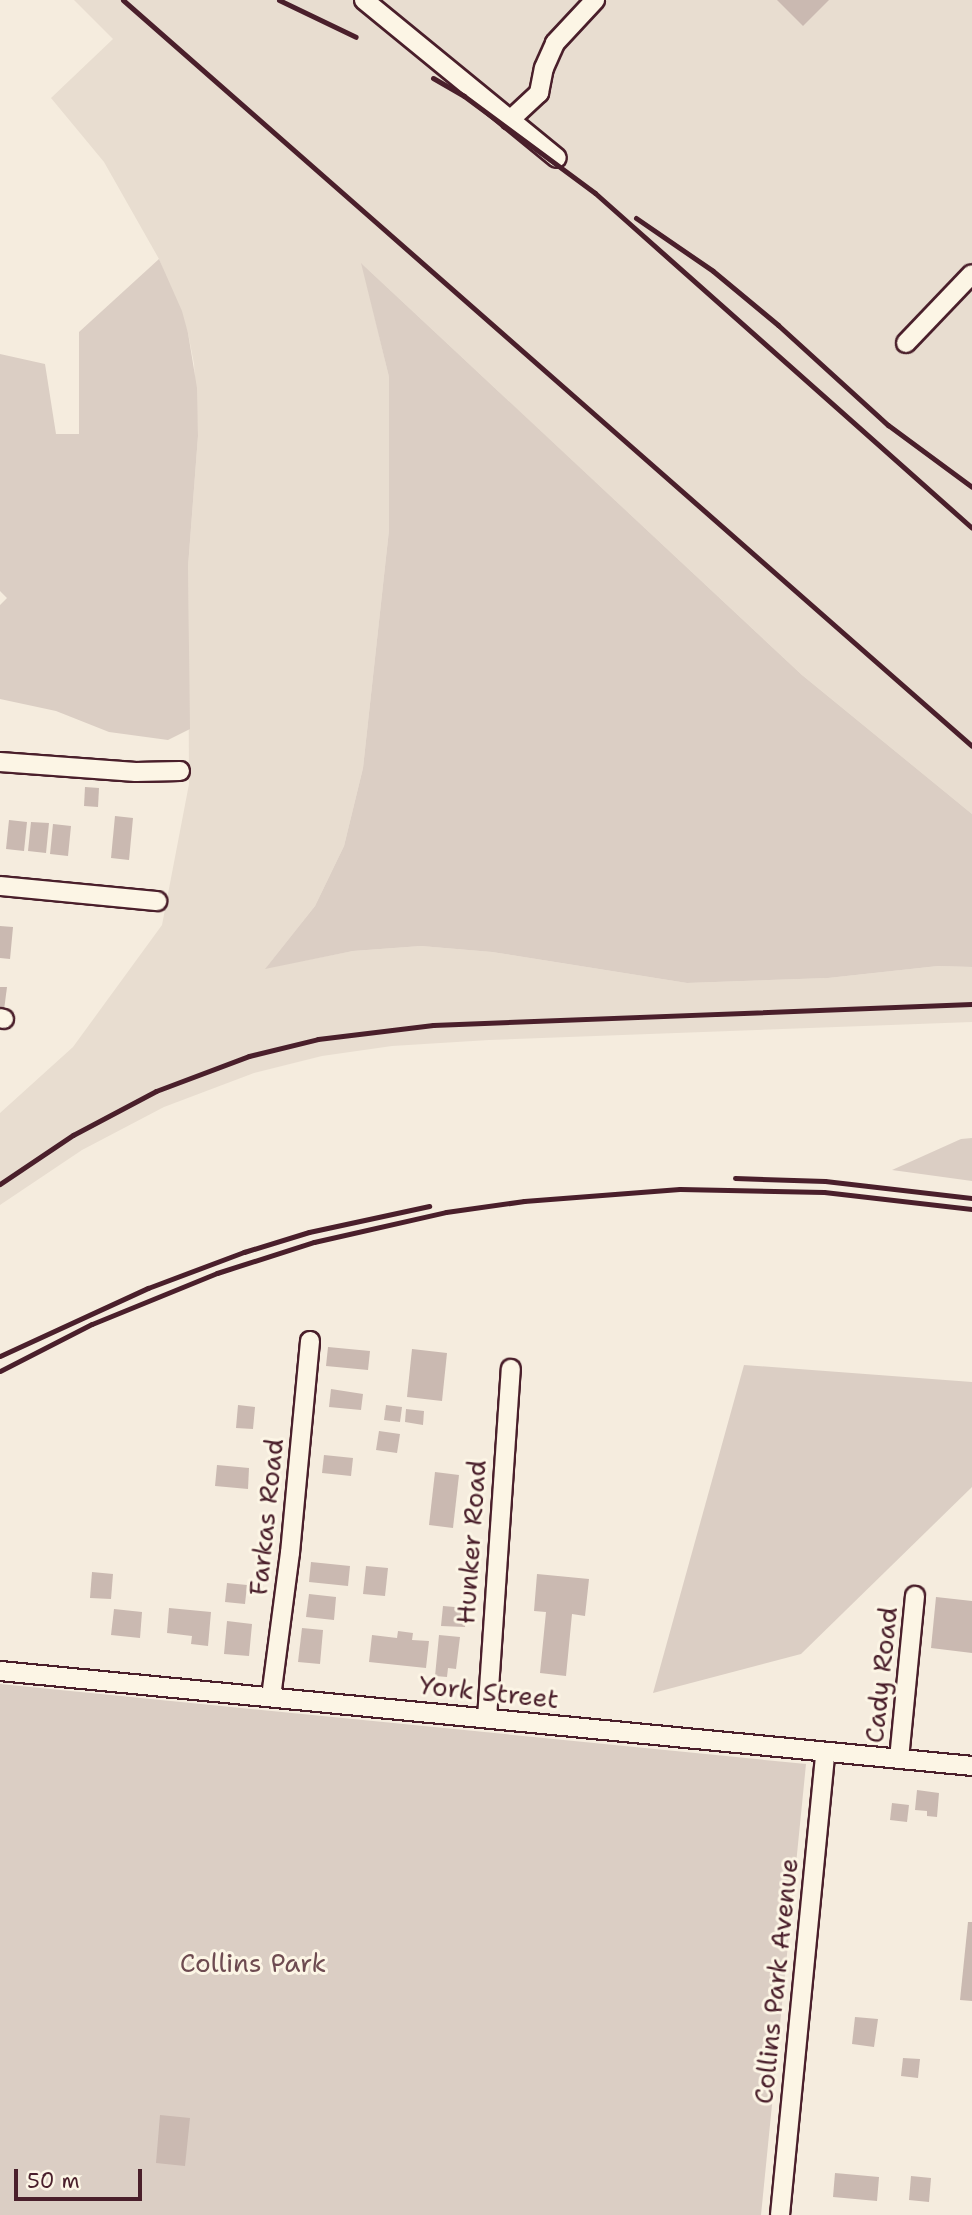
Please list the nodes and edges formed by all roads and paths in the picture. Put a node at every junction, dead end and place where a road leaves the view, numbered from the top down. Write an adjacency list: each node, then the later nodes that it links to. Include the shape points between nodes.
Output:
1 (364, 0): 3 (street)
2 (595, 0): 3 (street, via 555,43 539,93)
3 (510, 120): 4 (street)
4 (557, 158)
5 (972, 274): 6 (street)
6 (906, 343)
7 (0, 762): 8 (street)
8 (180, 771)
9 (0, 886): 10 (street)
10 (157, 901)
11 (310, 1341): 15 (street, Farkas Road)
12 (511, 1369): 16 (street, Hunker Road)
13 (915, 1596): 18 (street, Cady Road)
14 (0, 1671): 15 (street, York Street)
15 (271, 1697): 16 (street, York Street)
16 (487, 1718): 17 (street, York Street)
17 (825, 1752): 18 (street, York Street); 20 (street, Collins Park Avenue)
18 (899, 1759): 19 (street, York Street)
19 (972, 1766)
20 (780, 2215)

